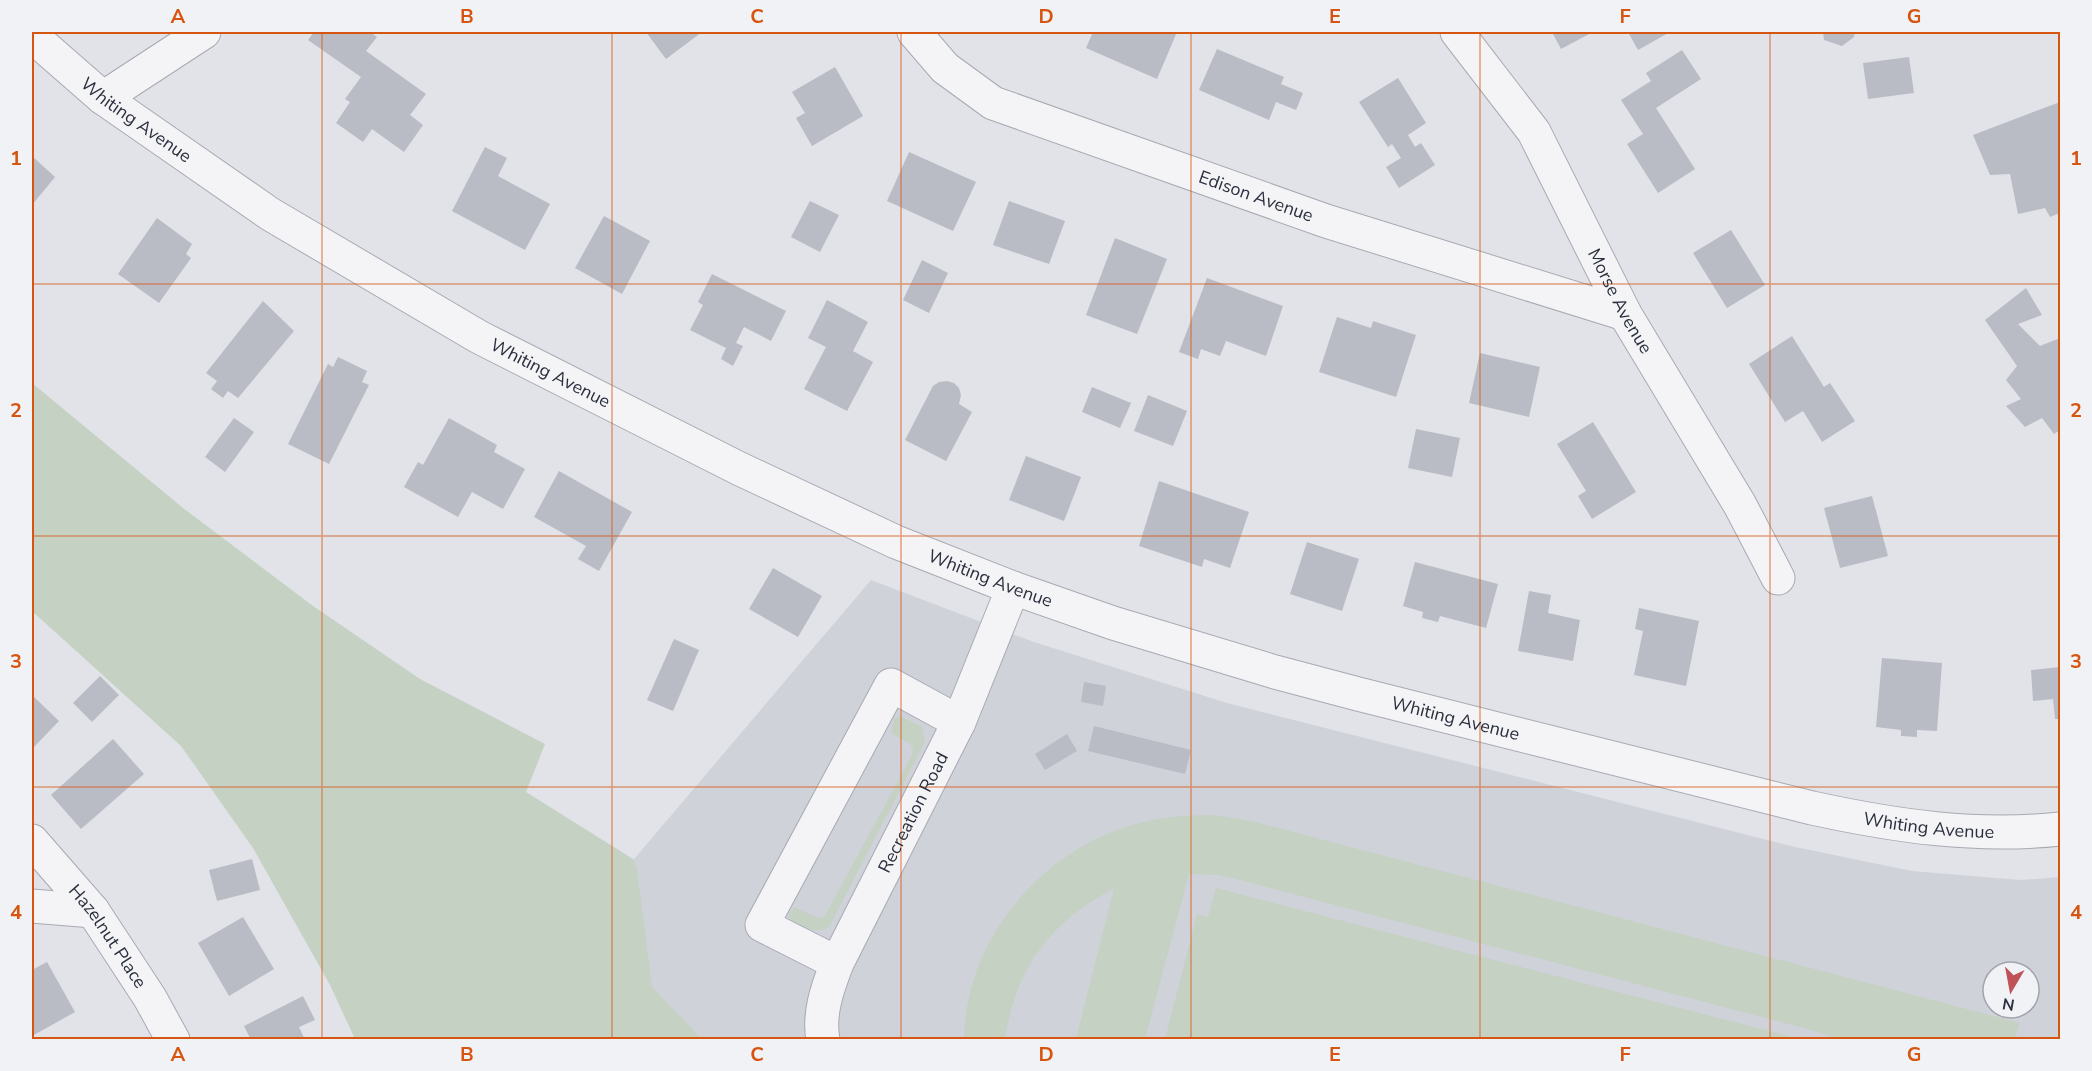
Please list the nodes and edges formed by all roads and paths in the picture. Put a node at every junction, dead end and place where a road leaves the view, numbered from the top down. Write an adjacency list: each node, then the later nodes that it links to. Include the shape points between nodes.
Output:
1 (204, 32): 5 (street)
2 (914, 32): 6 (street, Edison Avenue, via 945,68 993,103 1326,221)
3 (1457, 32): 6 (street, Morse Avenue, via 1534,132)
4 (32, 36): 5 (street, Whiting Avenue)
5 (103, 98): 8 (street, Whiting Avenue, via 270,214 479,337 814,505)
6 (1624, 314): 7 (street, Morse Avenue, via 1740,505)
7 (1778, 578)
8 (1013, 588): 9 (street, Recreation Road); 10 (street, Whiting Avenue, via 1113,623 1296,677 1833,812 1970,833)
9 (959, 722): 14 (street, Recreation Road); 14 (street, via 891,685 762,925)
10 (2061, 829)
11 (32, 841): 13 (street, Hazelnut Place)
12 (32, 906): 13 (street)
13 (93, 911): 15 (street, Hazelnut Place)
14 (837, 963): 16 (street, Recreation Road, via 825,996)
15 (173, 1040)
16 (823, 1040)

